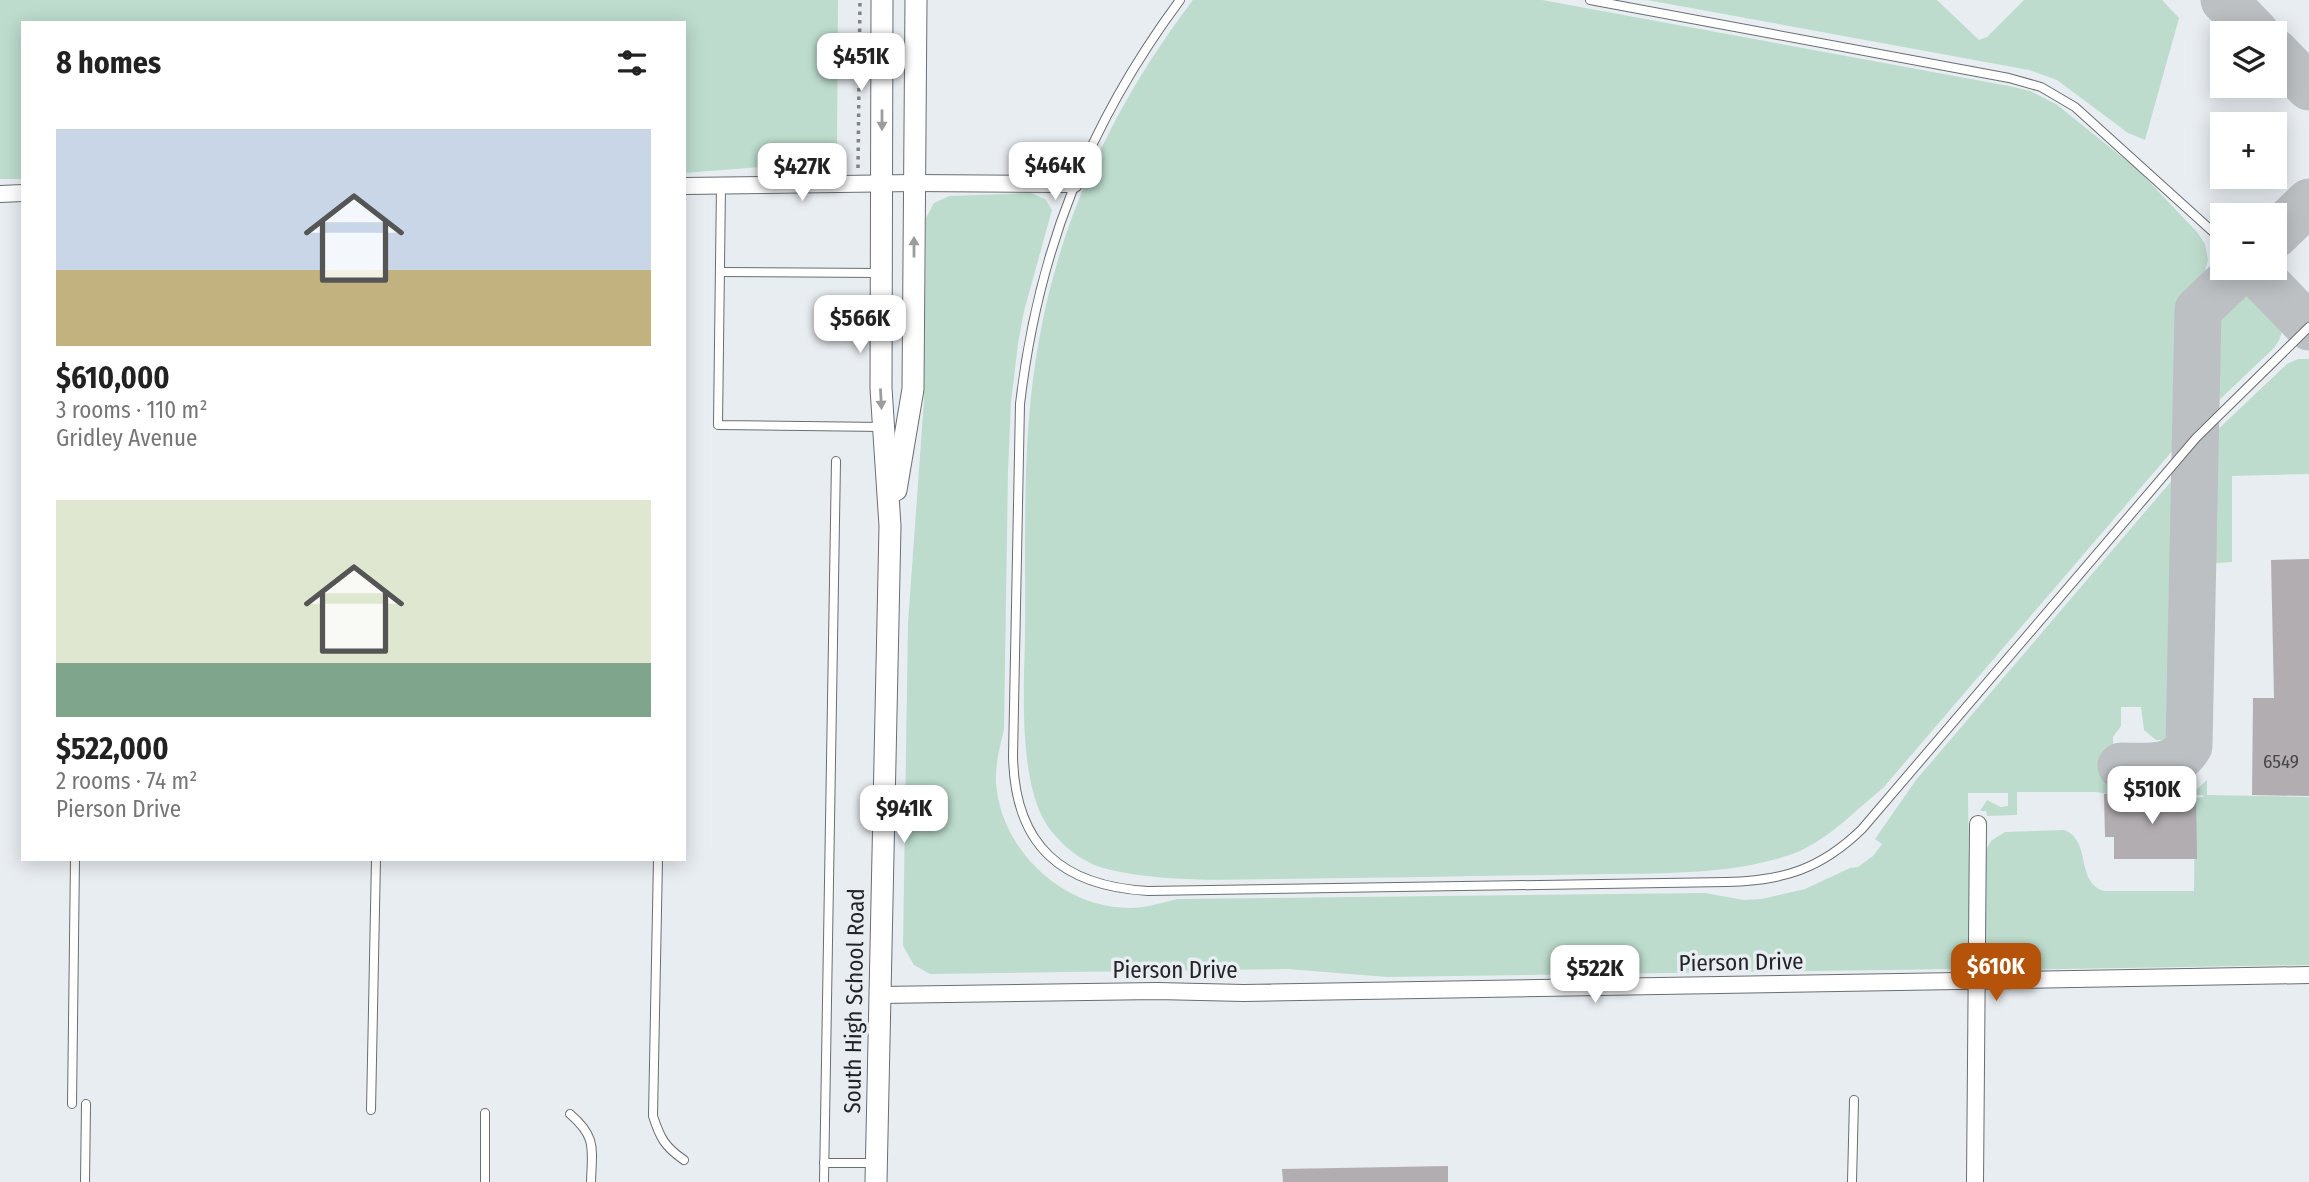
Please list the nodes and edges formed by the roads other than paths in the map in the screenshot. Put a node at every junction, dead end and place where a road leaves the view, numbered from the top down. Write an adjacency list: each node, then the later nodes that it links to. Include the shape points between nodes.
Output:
1 (882, 0): 5 (street, South High School Road, one-way to 5)
2 (916, 0): 6 (street, South High School Road)
3 (1180, 0): 7 (lane, via 1117,94)
4 (1590, 0): 12 (lane, via 2041,87 2075,107)
5 (882, 183): 6 (street); 8 (street); 14 (street, South High School Road)
6 (914, 183): 7 (street); 18 (street, South High School Road, one-way to 6, via 913,389)
7 (1074, 184): 15 (lane, via 1035,309 1020,404 1013,774 1023,818 1043,848 1083,879 1120,889 1739,882 1779,878 1814,865 1862,829 2196,438)
8 (721, 185): 9 (street); 13 (lane)
9 (686, 186)
10 (21, 193): 11 (street)
11 (0, 194)
12 (2210, 229)
13 (720, 272): 14 (lane); 16 (lane, via 718,425)
14 (881, 273): 16 (street, South High School Road, one-way to 16)
15 (2309, 327)
16 (883, 427): 18 (street, South High School Road)
17 (836, 461): 33 (lane)
18 (890, 526): 25 (street, South High School Road)
19 (1978, 824): 24 (street)
20 (75, 861): 27 (lane)
21 (376, 861): 29 (lane)
22 (658, 861): 32 (lane, via 653,1116 668,1149)
23 (2309, 975): 24 (street, Pierson Drive)
24 (1978, 980): 25 (street, Pierson Drive); 40 (street)
25 (880, 995): 34 (street, South High School Road)
26 (1854, 1100): 39 (lane)
27 (72, 1104)
28 (86, 1104): 35 (lane)
29 (371, 1110)
30 (485, 1113): 36 (lane)
31 (570, 1114): 37 (lane, via 591,1138)
32 (684, 1160)
33 (824, 1163): 34 (lane); 38 (lane)
34 (877, 1173)
35 (85, 1182)
36 (485, 1182)
37 (591, 1182)
38 (824, 1182)
39 (1852, 1182)
40 (1975, 1182)

